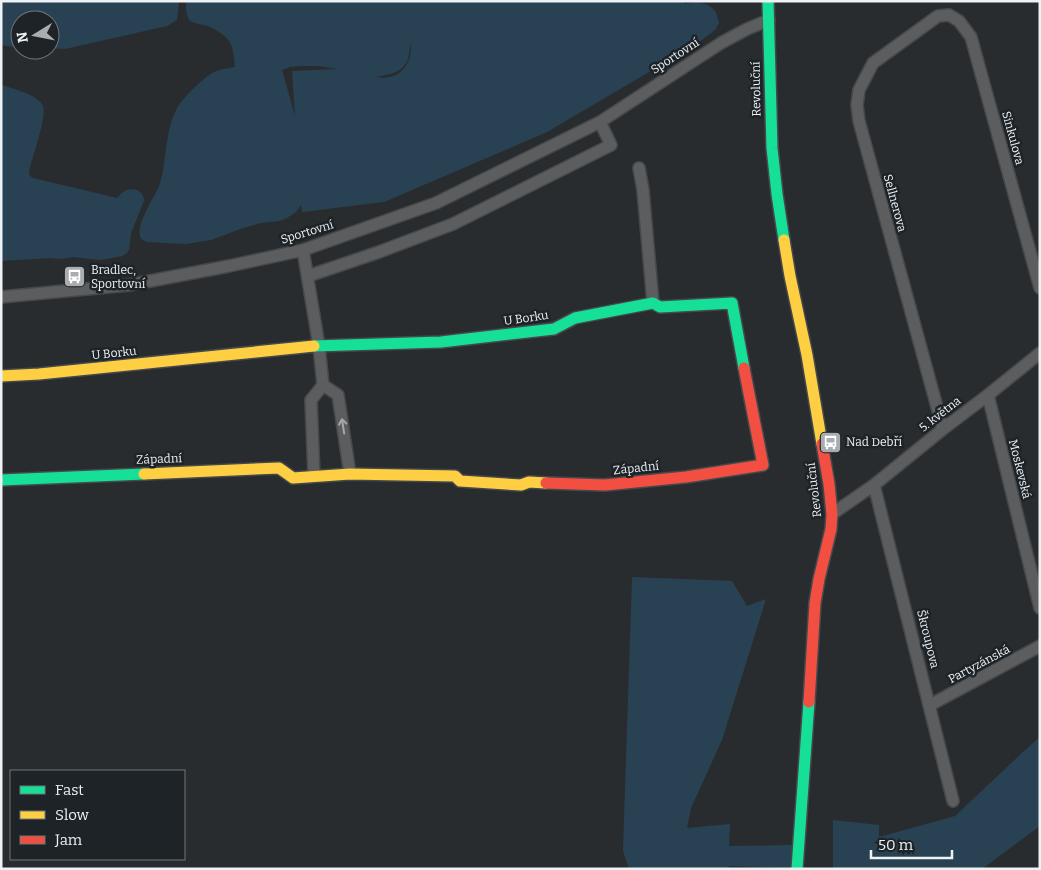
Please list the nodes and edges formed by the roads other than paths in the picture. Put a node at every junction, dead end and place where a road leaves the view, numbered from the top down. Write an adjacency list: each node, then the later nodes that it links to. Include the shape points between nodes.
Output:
1 (768, 1): 3 (street, Revoluční)
2 (938, 16): 8 (street, Sinkulova, via 949,15 958,21 970,38); 17 (street, Sellnerova, via 873,63 859,90 857,105)
3 (769, 20): 4 (street, Sportovní, via 721,43); 22 (street, Revoluční, via 776,194)
4 (600, 122): 6 (street, Sportovní, via 436,203); 7 (street, via 611,145 453,224)
5 (639, 168): 10 (street)
6 (303, 250): 7 (street); 9 (street, Sportovní, via 130,285)
7 (308, 276): 12 (street)
8 (1040, 288)
9 (1, 297)
10 (653, 303): 11 (street, U Borku, via 660,308); 12 (street, U Borku, via 575,318 554,328 535,331 441,342)
11 (732, 303): 18 (street, Západní, via 762,465 605,485 529,482 521,485 460,481 455,476)
12 (319, 346): 14 (street, U Borku); 15 (street)
13 (1040, 353): 16 (street, 5. května)
14 (1, 376)
15 (323, 385): 18 (street, one-way to 15, via 338,395); 19 (street, via 311,400)
16 (988, 395): 17 (street, 5. května); 23 (street, Moskevská)
17 (943, 429): 21 (street, 5. května)
18 (350, 474): 19 (street, Západní)
19 (314, 476): 20 (street, Západní, via 293,478 279,468)
20 (1, 480)
21 (874, 485): 22 (street, 5. května); 25 (street, Škroupova)
22 (832, 514): 27 (street, Revoluční, via 815,602)
23 (1040, 608)
24 (1040, 646): 25 (street, Partyzánská)
25 (930, 705): 26 (street, Škroupova)
26 (953, 801)
27 (797, 869)

